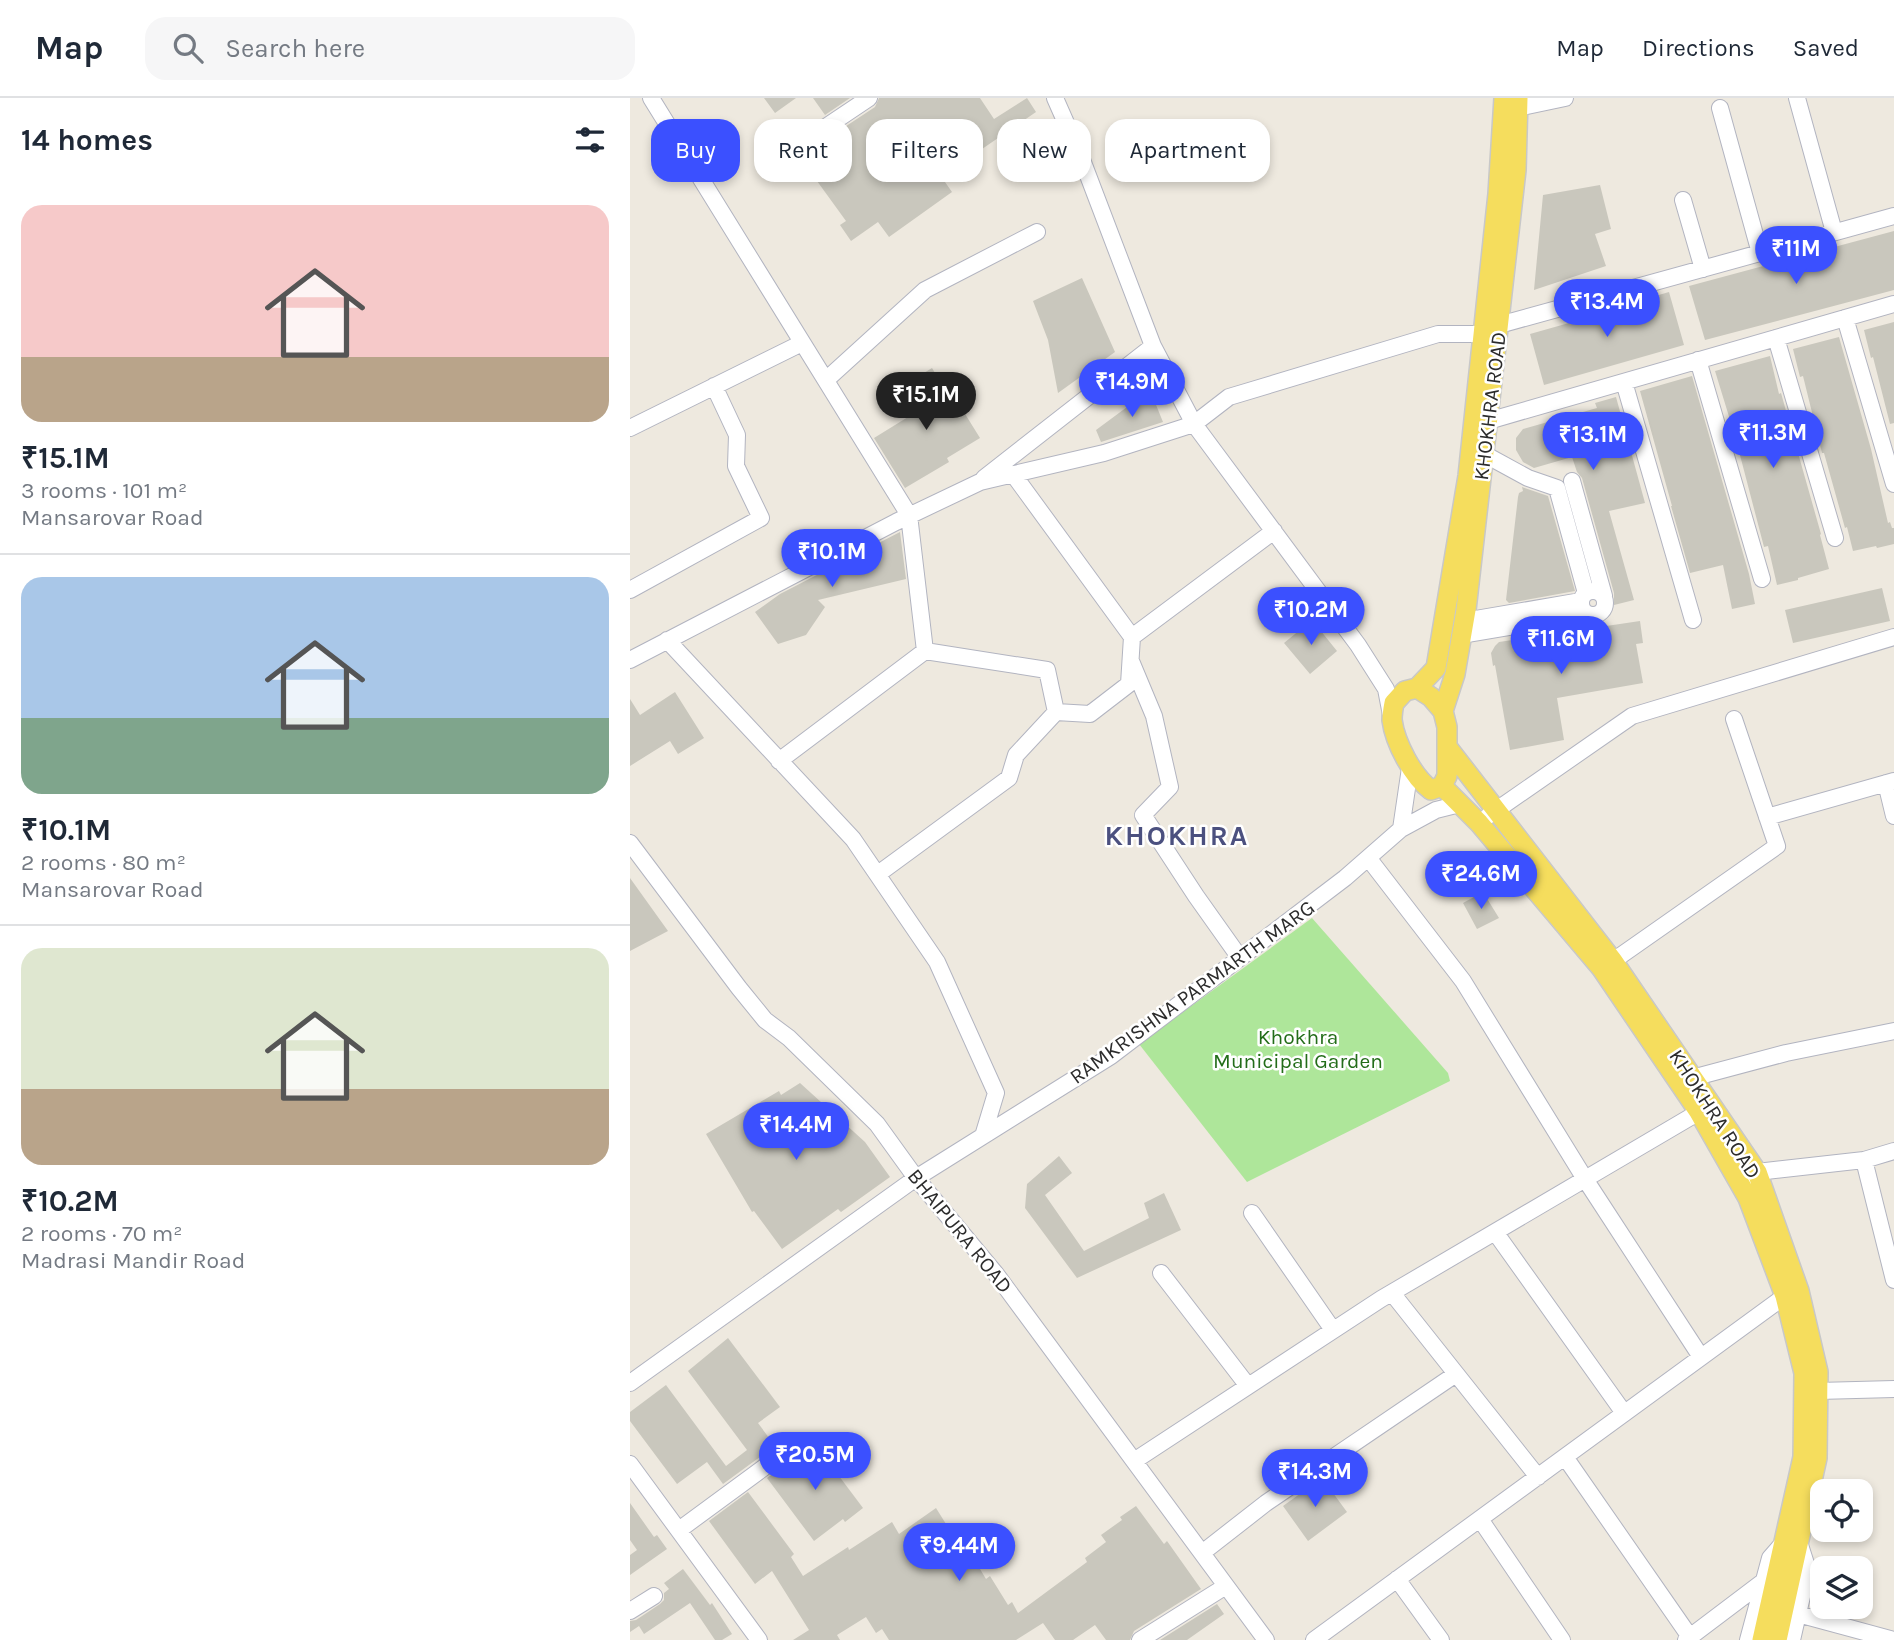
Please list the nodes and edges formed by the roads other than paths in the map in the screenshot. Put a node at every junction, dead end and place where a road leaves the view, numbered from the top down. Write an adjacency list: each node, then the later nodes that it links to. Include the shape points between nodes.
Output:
1 (651, 98): 19 (street)
2 (869, 98): 8 (street)
3 (1055, 98): 20 (street)
4 (1565, 98): 6 (street)
5 (1797, 98): 12 (street)
6 (1513, 101): 17 (main road, KHOKHRA ROAD, via 1516,170)
7 (1720, 108): 13 (street)
8 (838, 119)
9 (1683, 200): 14 (street)
10 (1894, 216): 12 (street)
11 (1037, 232): 22 (street, via 925,290)
12 (1834, 232): 13 (street)
13 (1760, 253): 14 (street)
14 (1703, 269): 17 (street)
15 (1894, 304): 16 (street)
16 (1845, 318): 18 (street); 32 (street)
17 (1491, 329): 25 (main road, KHOKHRA ROAD); 26 (street, via 1438,334 1229,397); 48 (main road, KHOKHRA ROAD, via 1436,668)
18 (1776, 338): 21 (street); 35 (street)
19 (802, 343): 22 (street); 24 (street)
20 (1153, 346): 26 (street); 31 (street)
21 (1698, 360): 23 (street); 36 (street)
22 (826, 380): 33 (street)
23 (1623, 382): 25 (street); 39 (street)
24 (714, 386): 27 (street); 37 (street, via 737,435 736,466 761,518)
25 (1488, 421): 28 (main road, KHOKHRA ROAD)
26 (1194, 424): 29 (street, via 1104,453); 34 (street)
27 (630, 428)
28 (1484, 454): 38 (street, via 1557,488); 40 (main road, KHOKHRA ROAD)
29 (1013, 474): 31 (street); 41 (street)
30 (1572, 481): 38 (street, via 1604,596 1596,591)
31 (980, 482): 33 (street)
32 (1894, 484)
33 (909, 515): 43 (street); 45 (street)
34 (1274, 531): 41 (street); 44 (street)
35 (1835, 538)
36 (1762, 579)
37 (630, 590)
38 (1585, 603): 40 (street)
39 (1693, 620)
40 (1463, 628): 49 (main road, KHOKHRA ROAD)
41 (1132, 637): 47 (street)
42 (1894, 637): 59 (street, via 1632,716)
43 (667, 640): 46 (street); 54 (street)
44 (1358, 645): 48 (street); 52 (street, via 1386,689)
45 (925, 650): 50 (street, via 1047,670); 54 (street)
46 (630, 660)
47 (1131, 661): 50 (street, via 1129,684 1090,714); 67 (street, via 1154,716 1170,787 1143,815)
48 (1411, 690): 49 (main road, via 1431,697); 52 (main road, KHOKHRA ROAD, via 1394,703)
49 (1443, 711): 53 (main road)
50 (1056, 712): 66 (street, via 1016,755 1009,778)
51 (1734, 719): 61 (street)
52 (1392, 721): 55 (main road)
53 (1448, 748): 57 (main road, via 1447,776); 59 (main road, KHOKHRA ROAD)
54 (779, 761): 66 (street, via 853,839)
55 (1410, 768): 57 (main road, KHOKHRA ROAD, via 1431,790); 63 (street)
56 (1890, 782): 60 (street); 61 (street)
57 (1441, 786): 58 (main road, KHOKHRA ROAD)
58 (1460, 804): 62 (main road, KHOKHRA ROAD); 63 (street, RAMKRISHNA PARMARTH MARG, via 1436,810)
59 (1496, 810): 62 (street); 68 (main road, KHOKHRA ROAD)
60 (1894, 816)
61 (1767, 817): 68 (street, via 1777,846)
62 (1479, 823): 71 (main road, KHOKHRA ROAD, via 1602,969)
63 (1401, 829): 65 (street, RAMKRISHNA PARMARTH MARG)
64 (633, 852): 76 (street, BHAIPURA ROAD, via 765,1020 877,1124)
65 (1369, 859): 67 (street, RAMKRISHNA PARMARTH MARG); 77 (street, via 1463,981)
66 (878, 874): 72 (street, via 937,962 996,1093)
67 (1240, 958): 72 (street, RAMKRISHNA PARMARTH MARG, via 1111,1056)
68 (1613, 961): 70 (main road, KHOKHRA ROAD)
69 (1894, 1031): 70 (street)
70 (1692, 1078): 75 (main road, KHOKHRA ROAD)
71 (1699, 1112): 77 (street); 78 (main road, KHOKHRA ROAD)
72 (983, 1136): 76 (street, RAMKRISHNA PARMARTH MARG)
73 (1894, 1151): 74 (street)
74 (1864, 1160): 75 (street); 82 (street)
75 (1756, 1172): 78 (street); 91 (main road, KHOKHRA ROAD, via 1799,1292 1818,1372)
76 (916, 1178): 88 (street, RAMKRISHNA PARMARTH MARG); 95 (street, BHAIPURA ROAD, via 996,1274)
77 (1585, 1179): 80 (street); 86 (street)
78 (1738, 1181): 84 (main road, KHOKHRA ROAD)
79 (1252, 1213): 85 (street)
80 (1495, 1232): 83 (street); 92 (street)
81 (1161, 1273): 89 (street)
82 (1894, 1280)
83 (1392, 1293): 85 (street); 87 (street)
84 (1785, 1296): 86 (street); 100 (main road, KHOKHRA ROAD, via 1804,1373 1803,1457)
85 (1333, 1330): 89 (street)
86 (1701, 1357): 92 (street)
87 (1456, 1374): 97 (street); 101 (street, via 1266,1503)
88 (630, 1383)
89 (1248, 1386): 95 (street)
90 (1894, 1389): 91 (street)
91 (1818, 1391): 100 (main road, KHOKHRA ROAD, via 1817,1458)
92 (1625, 1413): 94 (street)
93 (800, 1441): 99 (street)
94 (1565, 1457): 97 (street); 108 (street)
95 (1134, 1461): 101 (street, BHAIPURA ROAD)
96 (630, 1464): 99 (street)
97 (1538, 1477): 98 (street)
98 (1480, 1519): 102 (street); 114 (street)
99 (678, 1530): 109 (street)
100 (1791, 1547): 103 (street, via 1770,1558); 107 (street, via 1808,1570); 116 (main road); 117 (main road)
101 (1202, 1553): 104 (street, BHAIPURA ROAD)
102 (1397, 1579): 112 (street); 113 (street)
103 (1764, 1581): 108 (street); 115 (street)
104 (1226, 1586): 110 (street); 111 (street, BHAIPURA ROAD)
105 (654, 1596): 106 (street)
106 (630, 1611)
107 (1798, 1614): 118 (street); 119 (street)
108 (1688, 1639)
109 (759, 1640)
110 (1140, 1640)
111 (1266, 1640)
112 (1314, 1640)
113 (1441, 1640)
114 (1562, 1640)
115 (1748, 1640)
116 (1762, 1640)
117 (1777, 1640)
118 (1792, 1640)
119 (1894, 1640)

